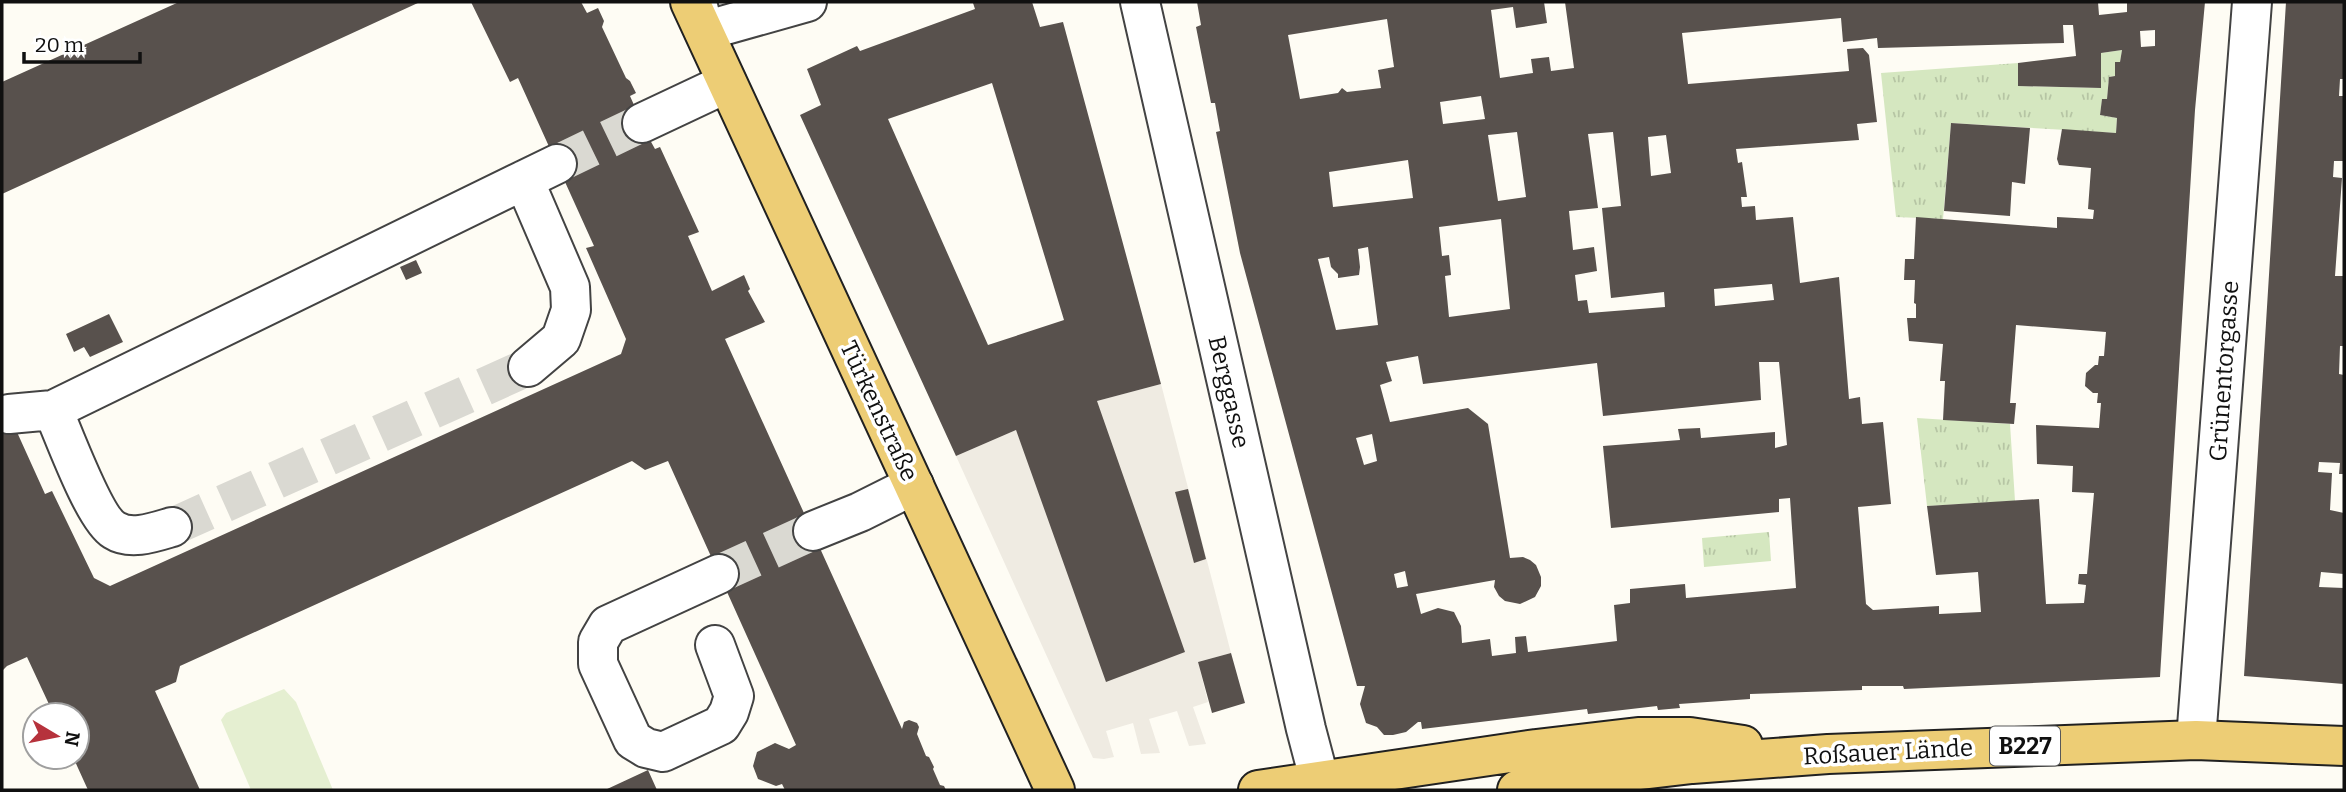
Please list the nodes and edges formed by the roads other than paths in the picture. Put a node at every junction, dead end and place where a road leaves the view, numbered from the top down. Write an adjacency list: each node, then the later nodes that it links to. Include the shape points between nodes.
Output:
1 (807, 2): 4 (street)
2 (1140, 2): 18 (street, Berggasse)
3 (2252, 2): 15 (street, Grünentorgasse)
4 (697, 11): 5 (main road, Türkenstraße)
5 (727, 83): 6 (street); 10 (main road, Türkenstraße)
6 (642, 123)
7 (528, 367): 8 (street, via 561,339 571,310 570,287 540,172)
8 (53, 410): 9 (street); 11 (street, via 99,514 115,531 139,535)
9 (9, 414)
10 (914, 485): 12 (street); 19 (main road, Türkenstraße)
11 (172, 527)
12 (813, 531)
13 (719, 574): 14 (street, via 608,625 598,642 598,664 633,740 663,752 721,725 734,696)
14 (715, 645)
15 (2196, 740): 16 (main road, Roßauer Lände / B227); 17 (main road, Roßauer Lände / B227)
16 (2344, 746)
17 (1828, 754): 18 (main road, via 1690,737 1639,737); 21 (main road, Roßauer Lände / B227, via 1628,772)
18 (1320, 782): 20 (main road)
19 (1055, 790)
20 (1258, 790)
21 (1517, 790)

